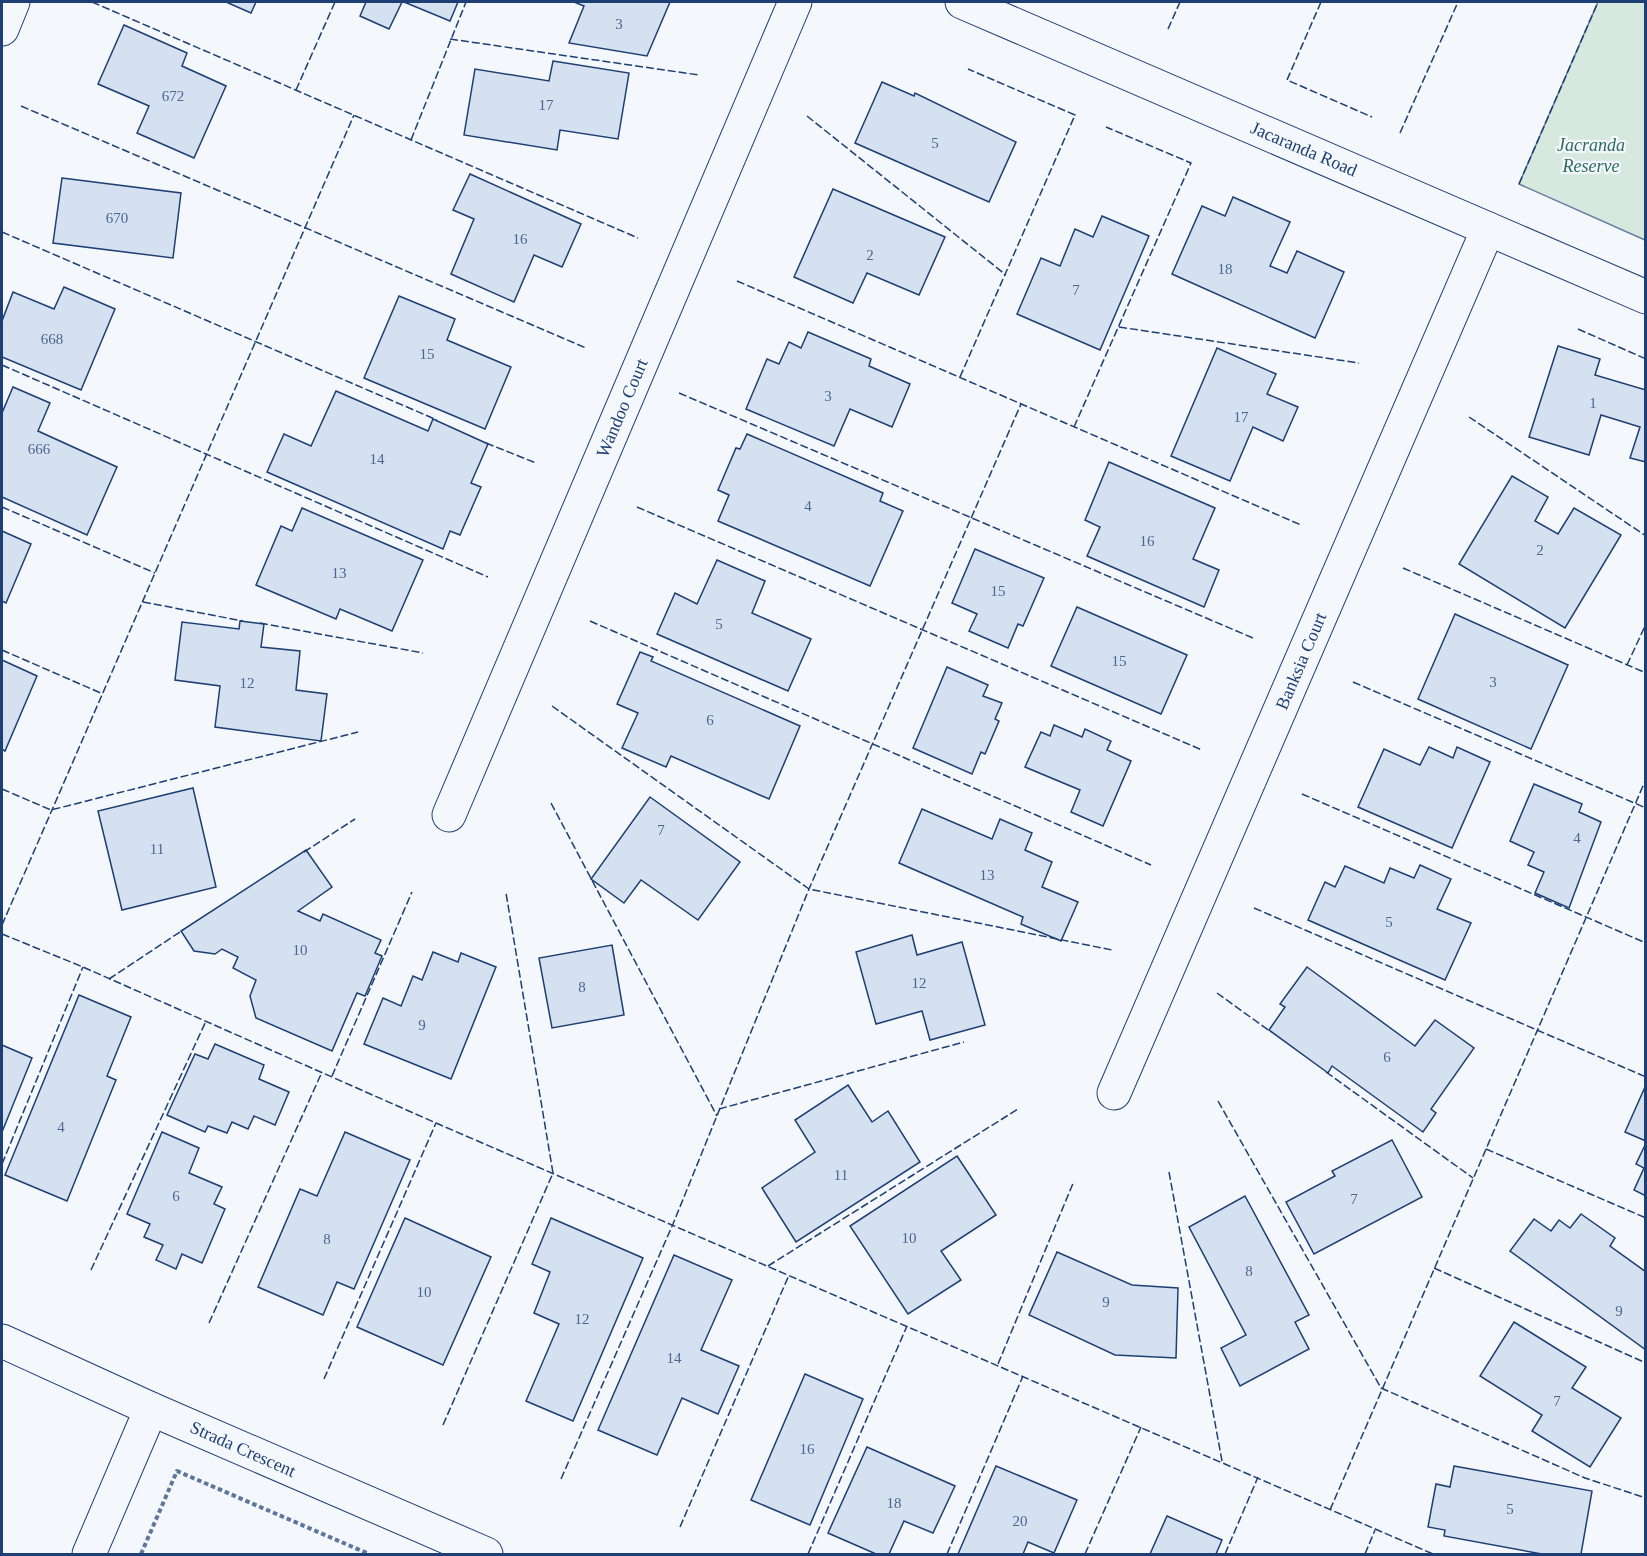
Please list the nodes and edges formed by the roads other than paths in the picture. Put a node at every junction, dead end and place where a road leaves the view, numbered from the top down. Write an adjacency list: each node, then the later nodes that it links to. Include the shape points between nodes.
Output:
1 (13, 2): 4 (street)
2 (795, 2): 7 (street, Wandoo Court)
3 (962, 2): 5 (street, Jacaranda Road)
4 (2, 29)
5 (1488, 229): 6 (street, Jacaranda Road); 8 (street, Banksia Court)
6 (1646, 297)
7 (449, 815)
8 (1114, 1093)
9 (2, 1341): 10 (street, Strada Crescent)
10 (151, 1409): 11 (street); 12 (street, Strada Crescent)
11 (89, 1554)
12 (486, 1554)

